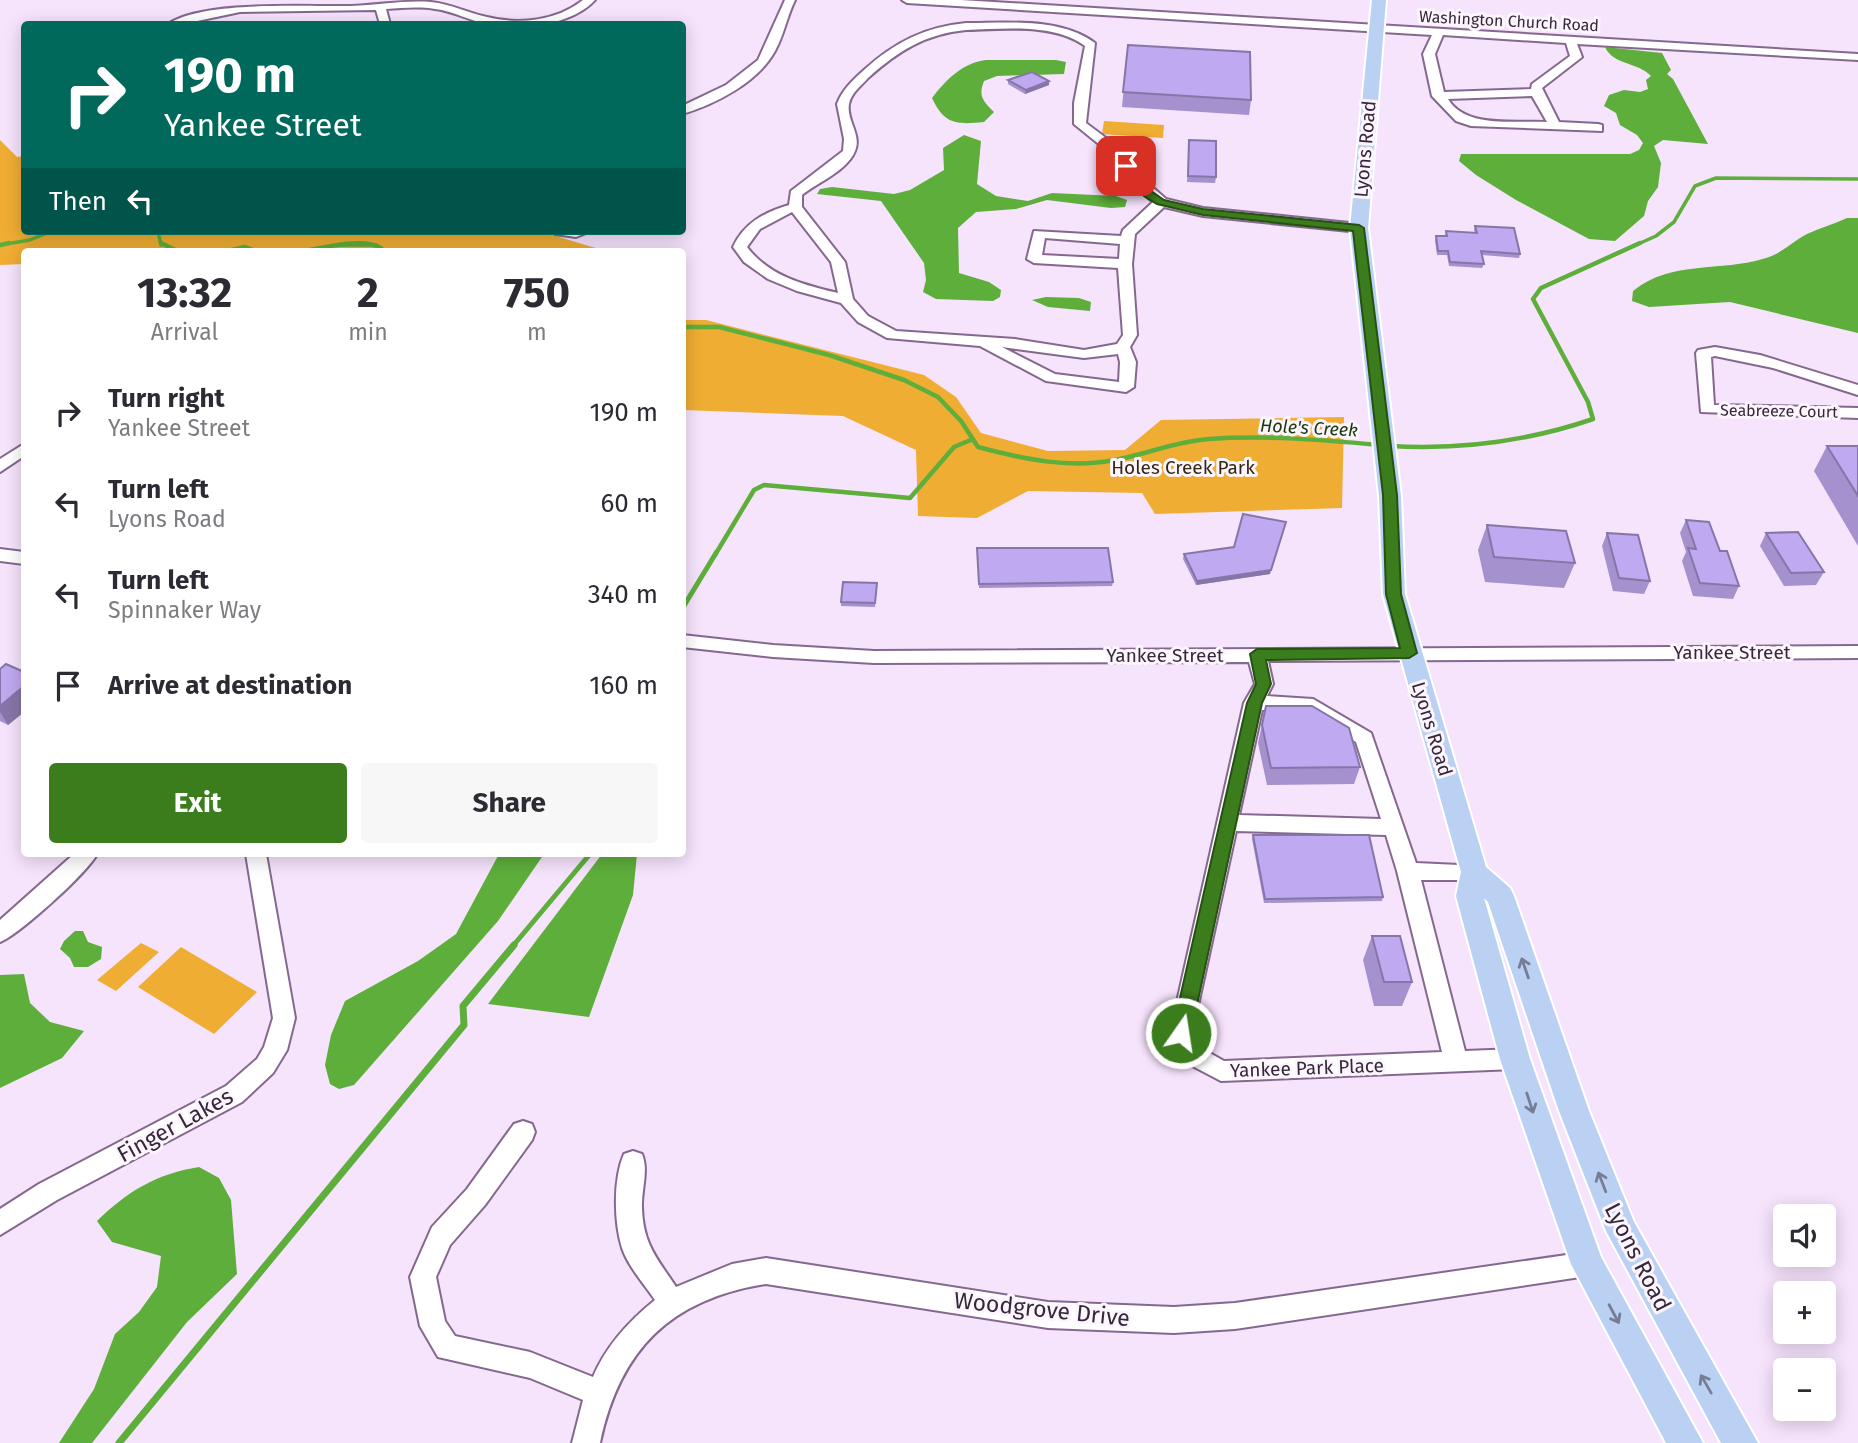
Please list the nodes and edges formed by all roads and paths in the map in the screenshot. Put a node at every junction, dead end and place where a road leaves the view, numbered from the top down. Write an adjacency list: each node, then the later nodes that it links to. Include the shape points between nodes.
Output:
1 (580, 0): 12 (street)
2 (590, 0): 12 (street, via 575,12)
3 (790, 0): 20 (street, via 760,64 742,80)
4 (906, 0): 8 (street, Washington Church Road)
5 (1379, 0): 14 (main road, Lyons Road)
6 (380, 7): 7 (street); 11 (street); 12 (street, via 432,5 490,21)
7 (335, 9): 9 (street, via 237,6); 10 (street)
8 (1049, 9): 13 (street); 14 (street, Washington Church Road)
9 (182, 21)
10 (327, 21)
11 (384, 21)
12 (537, 21)
13 (1044, 29): 23 (street, via 1071,32 1091,45 1079,99 1080,124 1122,156 1138,182); 24 (street, via 948,27 917,36 889,52 850,90 843,103 850,139 843,160 809,181 796,194)
14 (1376, 29): 15 (street, Washington Church Road); 25 (main road, Lyons Road)
15 (1438, 33): 16 (street, Washington Church Road); 19 (street, via 1429,54)
16 (1571, 41): 17 (street, Washington Church Road); 18 (street, via 1576,57 1550,74 1536,87)
17 (1858, 57)
18 (1537, 92): 19 (street); 21 (street)
19 (1438, 96): 21 (street, via 1461,120)
20 (686, 109)
21 (1555, 126): 22 (street)
22 (1598, 128)
23 (1161, 202): 25 (street, via 1203,212); 26 (street, via 1128,233)
24 (795, 207): 28 (street, via 838,262); 28 (street, via 774,213 743,237 740,247 758,267 777,278)
25 (1359, 228): 39 (main road, Lyons Road, via 1390,495 1394,594)
26 (1127, 240): 27 (street); 27 (street, via 1039,234 1034,260)
27 (1125, 264): 30 (street, via 1130,334)
28 (846, 300): 29 (street, via 863,319 892,335)
29 (982, 341): 30 (street, via 1084,354); 30 (street, via 1051,378 1126,387 1128,362)
30 (1123, 347)
31 (1858, 390): 32 (street, Seabreeze Court, via 1723,352 1703,353 1707,409)
32 (1858, 412)
33 (21, 451): 34 (street)
34 (0, 467)
35 (0, 555): 36 (street)
36 (21, 558)
37 (686, 640): 40 (street, Yankee Street, via 874,657)
38 (1858, 652): 39 (street, Yankee Street)
39 (1409, 653): 40 (street, Yankee Street); 47 (main road, Lyons Road)
40 (1257, 654): 41 (street, Yankee Park Place, via 1264,684)
41 (1254, 703): 42 (street, Yankee Park Place); 43 (street, via 1306,704 1364,738)
42 (1229, 823): 43 (street); 50 (street, Yankee Park Place, via 1181,1033 1191,1054 1221,1071)
43 (1393, 827): 46 (street)
44 (84, 857): 48 (street)
45 (257, 857): 53 (street, Finger Lakes, via 284,1018 265,1066 234,1094 48,1192)
46 (1408, 871): 47 (street); 50 (street)
47 (1474, 872): 49 (main road, Lyons Road, via 1470,896); 59 (main road, Lyons Road, one-way to 47, via 1622,1231 1574,1111 1500,896)
48 (0, 933)
49 (1515, 1059): 50 (street, Yankee Park Place); 54 (main road, Lyons Road, one-way to 54)
50 (1456, 1062)
51 (523, 1132): 56 (street, via 441,1236 423,1277 433,1326 447,1348 530,1365)
52 (633, 1162): 55 (street, via 629,1207 634,1246)
53 (0, 1223)
54 (1587, 1264): 55 (street, Woodgrove Drive, via 1369,1298 1174,1320 1048,1315 766,1271 722,1278); 58 (main road, Lyons Road, one-way to 58)
55 (671, 1302): 56 (street, Woodgrove Drive, via 629,1342)
56 (598, 1393): 57 (street, Woodgrove Drive)
57 (586, 1443)
58 (1685, 1443)
59 (1740, 1443)

